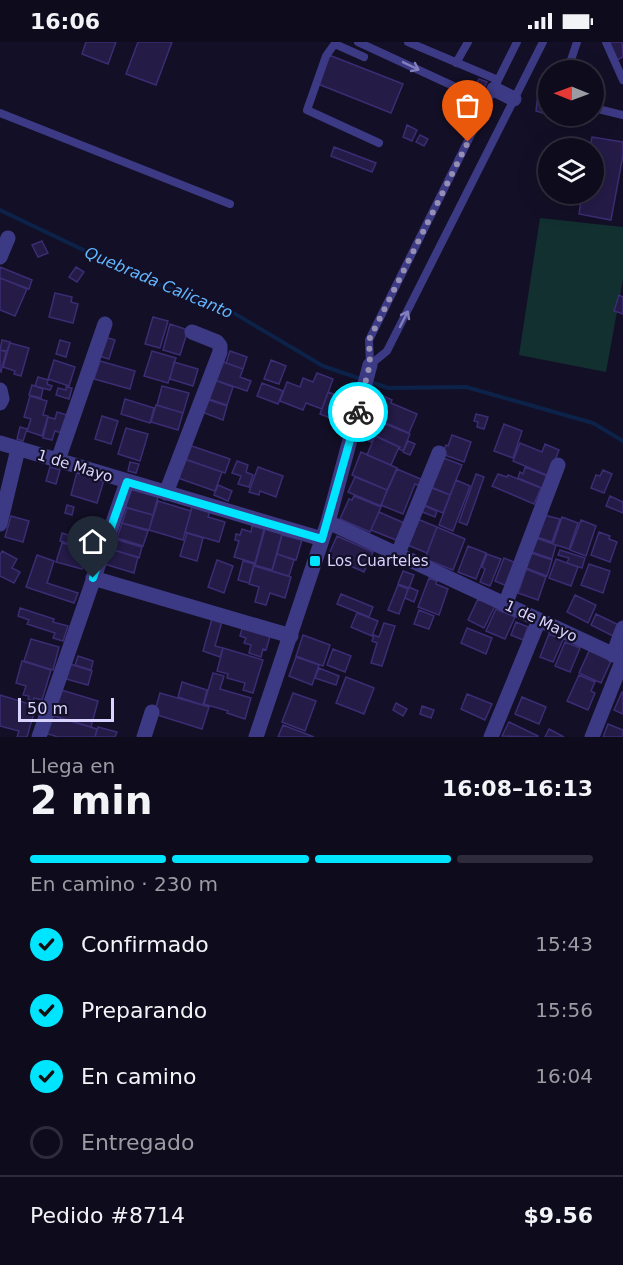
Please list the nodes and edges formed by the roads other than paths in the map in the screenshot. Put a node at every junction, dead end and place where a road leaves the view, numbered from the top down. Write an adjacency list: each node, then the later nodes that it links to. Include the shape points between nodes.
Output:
1 (358, 42): 13 (lane, one-way to 13)
2 (408, 42): 11 (lane)
3 (468, 42): 11 (lane)
4 (518, 42): 13 (lane)
5 (543, 42): 14 (lane)
6 (577, 42): 10 (lane)
7 (606, 42): 12 (lane)
8 (336, 43): 9 (lane); 18 (lane, via 326,56 307,110)
9 (364, 57)
10 (571, 60)
11 (456, 63): 13 (lane)
12 (623, 80)
13 (493, 90): 14 (street); 24 (lane, via 369,340)
14 (514, 99): 24 (lane, one-way to 14, via 387,351)
15 (604, 110): 17 (lane)
16 (0, 113): 19 (lane)
17 (623, 115)
18 (379, 143)
19 (230, 204)
20 (8, 238): 21 (street)
21 (0, 256)
22 (105, 324): 30 (street)
23 (192, 332): 33 (street, via 217,342 220,352)
24 (368, 371): 34 (street)
25 (0, 390): 26 (street)
26 (0, 403)
27 (0, 443): 28 (street, 1 de Mayo)
28 (18, 449): 30 (street, 1 de Mayo); 35 (street)
29 (439, 453): 37 (street)
30 (58, 460): 32 (street, 1 de Mayo)
31 (558, 465): 39 (street)
32 (127, 482): 33 (street, 1 de Mayo); 38 (street)
33 (166, 493): 36 (street, 1 de Mayo)
34 (328, 522): 36 (street); 37 (street, 1 de Mayo)
35 (0, 524)
36 (322, 539): 42 (street)
37 (397, 556): 39 (street, 1 de Mayo)
38 (93, 578): 42 (street); 45 (street)
39 (505, 605): 40 (street, 1 de Mayo)
40 (539, 620): 43 (street, 1 de Mayo); 48 (street)
41 (623, 628): 43 (street)
42 (291, 636): 47 (street)
43 (618, 657): 49 (street)
44 (152, 712): 46 (street)
45 (39, 737)
46 (144, 737)
47 (256, 737)
48 (491, 737)
49 (592, 737)

